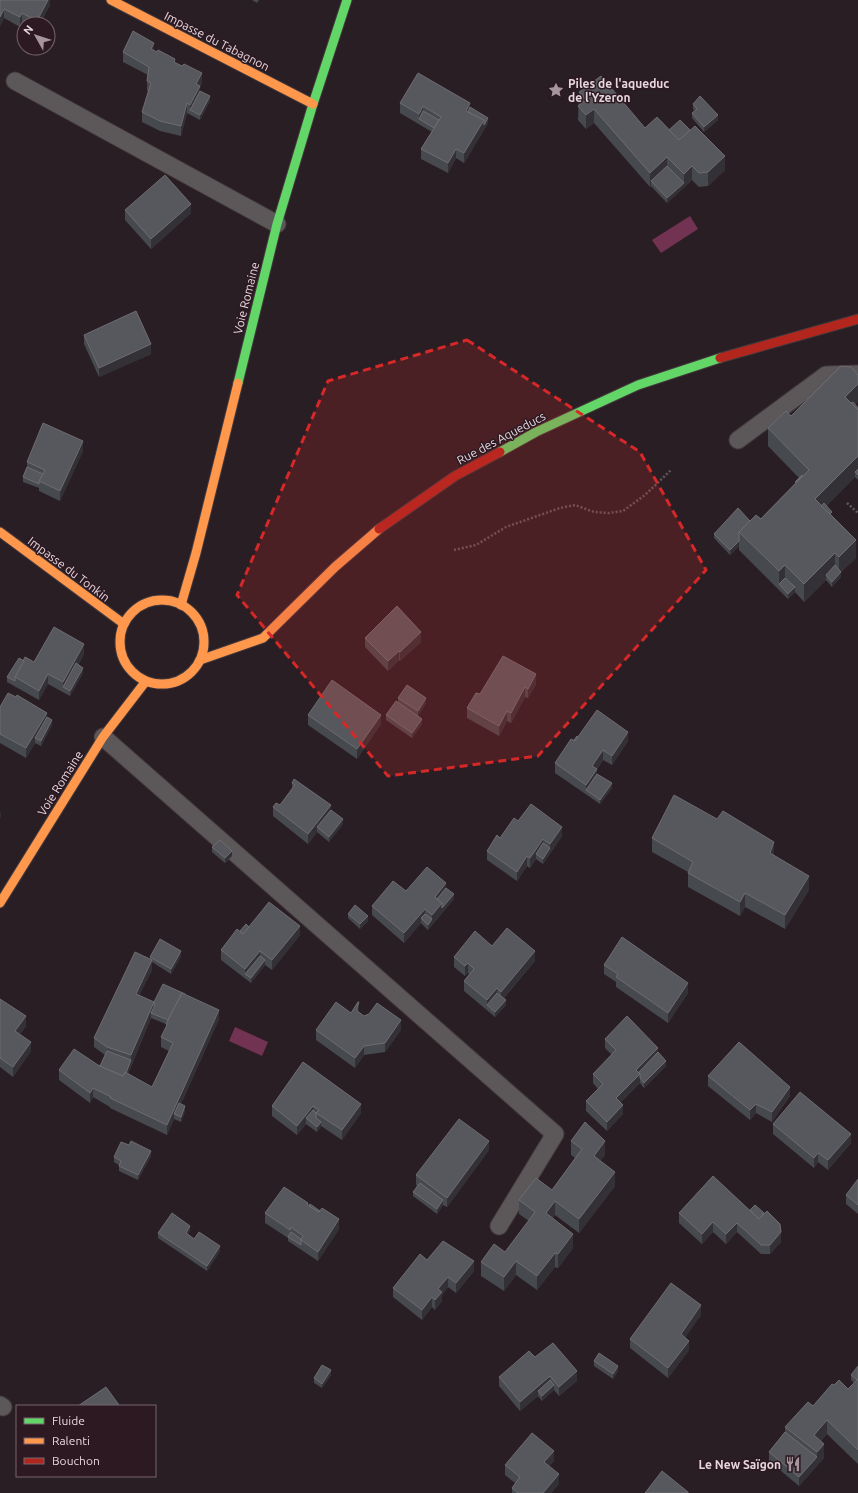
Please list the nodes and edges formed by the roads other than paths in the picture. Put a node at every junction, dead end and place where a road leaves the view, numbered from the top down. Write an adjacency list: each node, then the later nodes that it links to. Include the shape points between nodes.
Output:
1 (111, 0): 4 (street, Impasse du Tabagnon)
2 (347, 0): 4 (street, Voie Romaine)
3 (15, 81): 5 (lane)
4 (313, 104): 5 (street, Voie Romaine)
5 (277, 224): 10 (street, Voie Romaine)
6 (858, 319): 12 (street, Rue des Aqueducs, via 741,351 638,385 536,432 455,476 380,528 334,567 263,638)
7 (858, 374): 8 (lane, via 826,375)
8 (738, 440)
9 (0, 532): 11 (street, Impasse du Tonkin)
10 (181, 605): 11 (street, via 168,600 142,605); 12 (street, via 190,611 202,628 204,639)
11 (124, 624): 13 (street, via 120,637 121,651 134,674)
12 (200, 660): 13 (street, via 183,678 171,683)
13 (146, 681): 14 (street, Voie Romaine)
14 (102, 737): 15 (street, Voie Romaine); 16 (lane, via 555,1134)
15 (0, 903)
16 (499, 1226)

